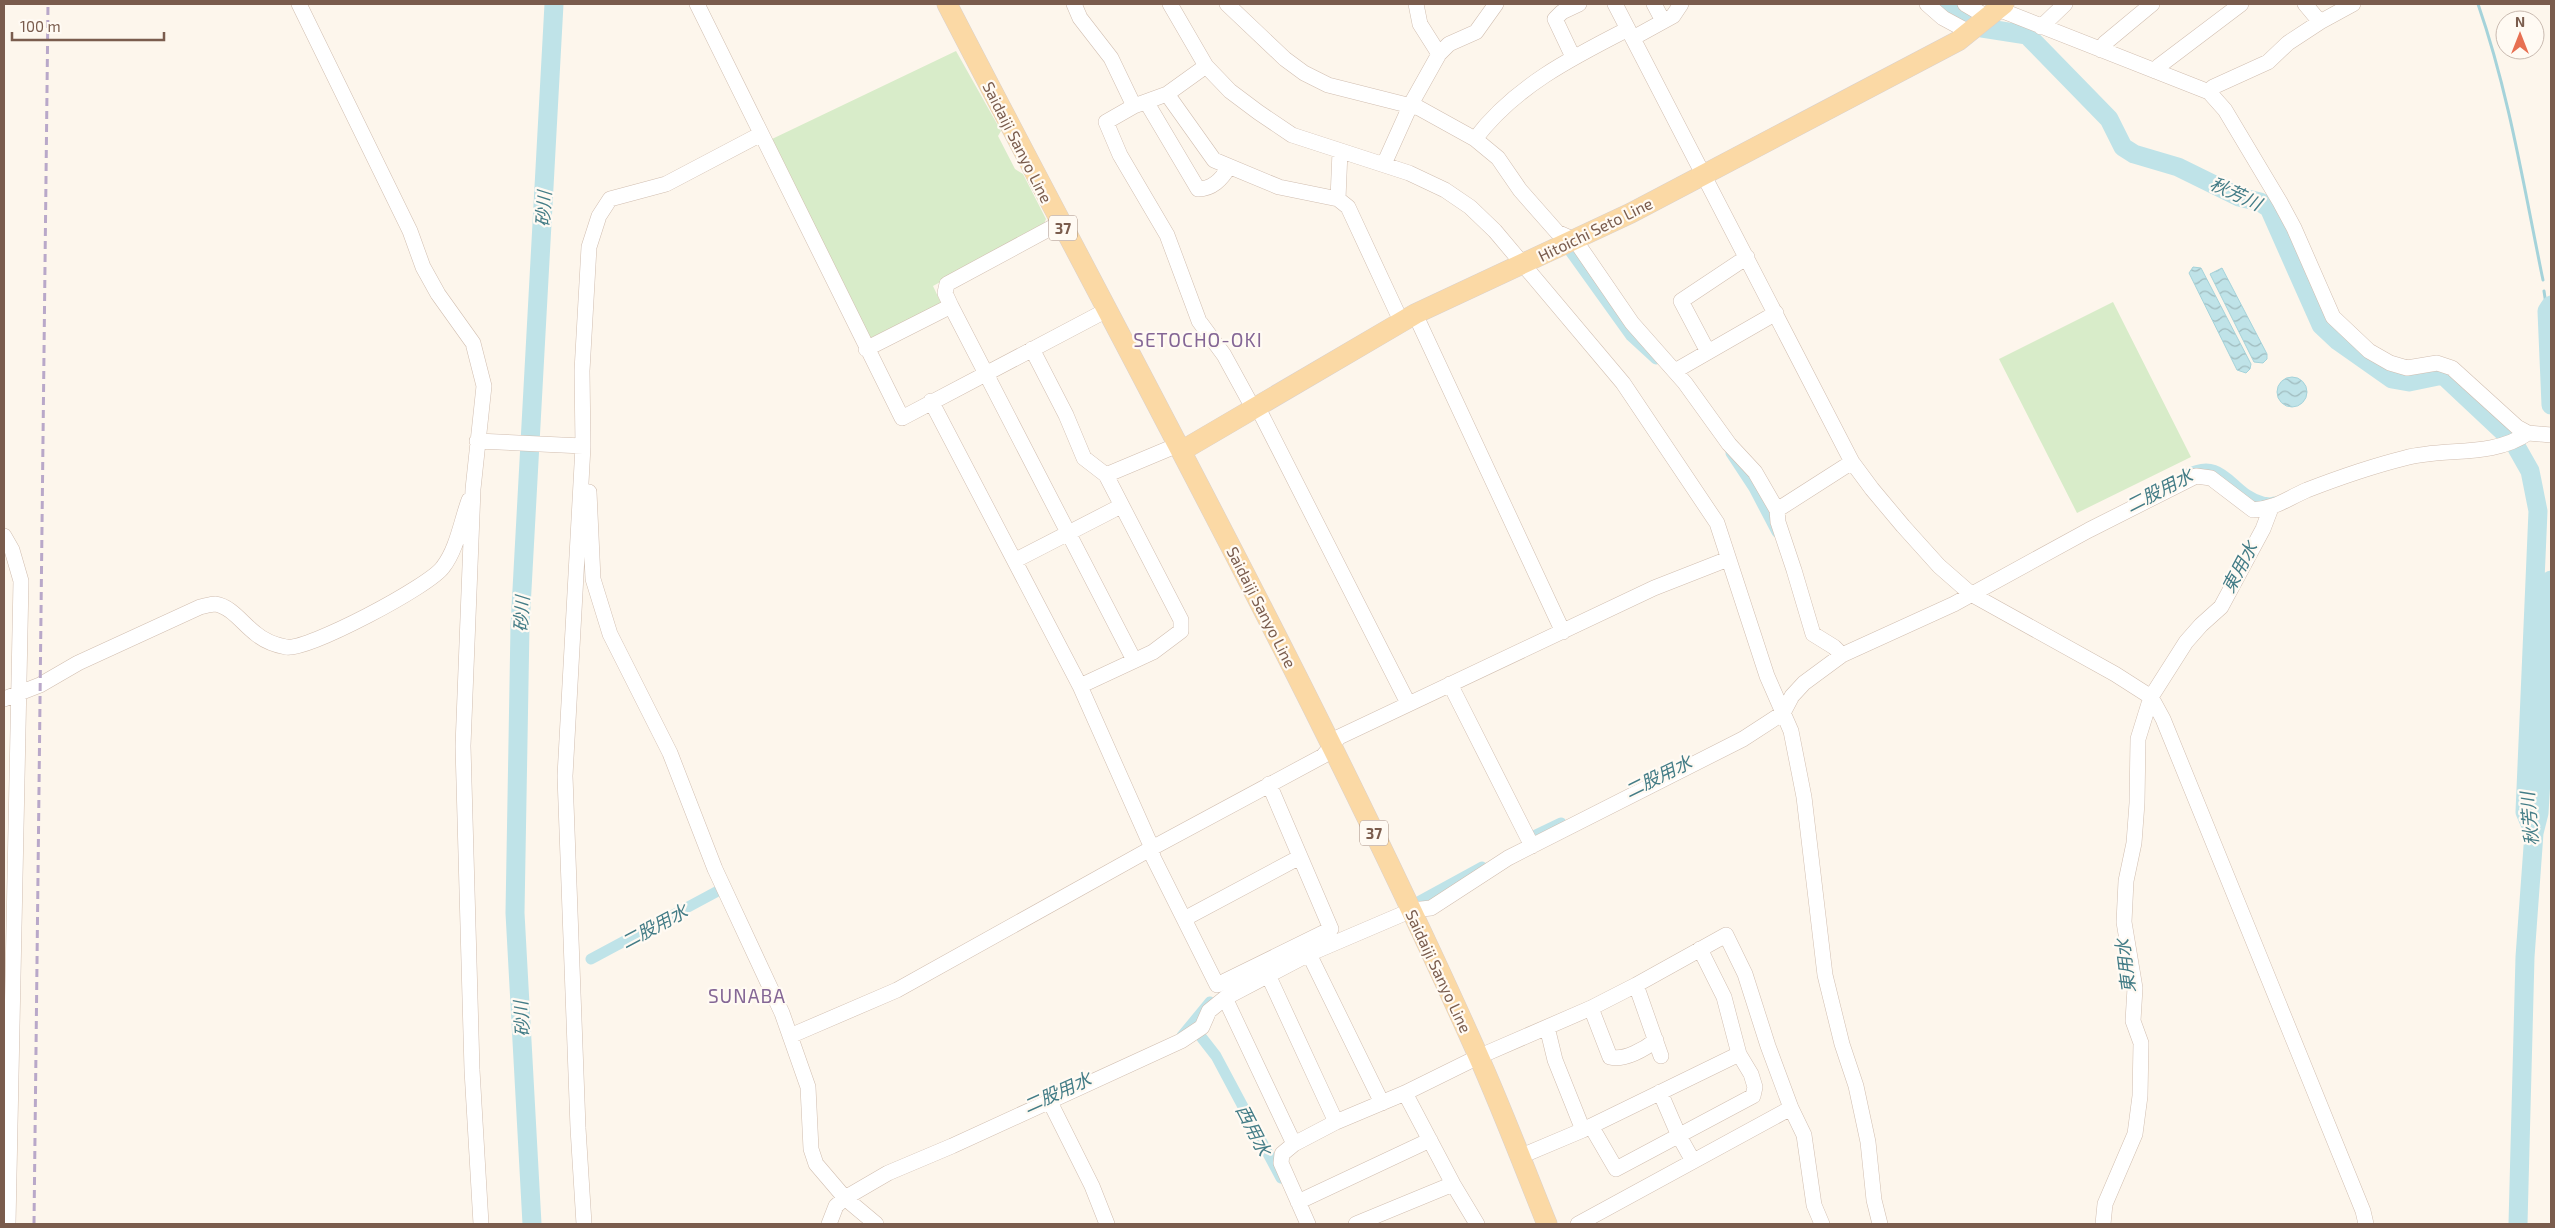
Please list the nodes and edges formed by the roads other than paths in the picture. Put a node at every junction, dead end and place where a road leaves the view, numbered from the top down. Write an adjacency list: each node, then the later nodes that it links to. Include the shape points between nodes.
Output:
1 (299, 4): 59 (street, via 410,231 423,268 472,343 484,386)
2 (698, 4): 35 (street)
3 (947, 4): 42 (main road, Saidaiji Sanyo Line / 37)
4 (1074, 4): 34 (street, via 1080,18 1111,58)
5 (1170, 4): 29 (street)
6 (1227, 4): 33 (street, via 1304,73 1337,88)
7 (1416, 4): 27 (street, via 1420,24)
8 (1496, 4): 27 (street, via 1476,32 1449,44)
9 (1579, 4): 28 (street, via 1555,19)
10 (1615, 4): 25 (street)
11 (1654, 4): 22 (street)
12 (1681, 4): 22 (street, via 1672,16)
13 (1927, 4): 21 (street, via 1943,18)
14 (1965, 4): 21 (street)
15 (2065, 4): 24 (street)
16 (2152, 4): 26 (street, via 2105,43)
17 (2241, 4): 30 (street)
18 (2305, 4): 23 (street)
19 (2330, 4): 23 (street)
20 (2353, 4): 23 (street)
21 (1986, 18): 24 (street); 40 (main road, Hitoichi Seto Line, via 1958,41)
22 (1663, 21): 25 (street)
23 (2320, 22): 31 (street, via 2268,62 2213,87)
24 (2042, 27): 26 (street)
25 (1630, 33): 28 (street); 40 (street)
26 (2101, 50): 30 (street)
27 (1439, 54): 33 (street)
28 (1573, 57): 36 (street, via 1523,88)
29 (1206, 66): 32 (street); 37 (street, via 1230,91 1292,135)
30 (2155, 71): 31 (street)
31 (2209, 92): 57 (street, via 2225,110 2280,202 2333,317 2369,351 2390,363 2407,368 2437,363 2452,368 2517,427)
32 (1167, 94): 34 (street); 39 (street, via 1206,153)
33 (1411, 104): 36 (street); 38 (street)
34 (1140, 105): 39 (street, via 1198,189 1206,189 1223,178); 56 (street, via 1106,122 1120,156 1167,235 1199,321)
35 (761, 134): 50 (street); 60 (street, via 666,184 610,199 604,204 589,247 582,371)
36 (1475, 139): 43 (street, via 1498,158 1520,190 1557,232)
37 (1340, 151): 38 (street); 41 (street)
38 (1384, 164): 45 (street, via 1445,190 1470,206)
39 (1228, 168): 41 (street, via 1279,188)
40 (1704, 174): 43 (main road, Hitoichi Seto Line); 44 (street)
41 (1338, 199): 49 (street, via 1348,207)
42 (1060, 223): 46 (street, via 946,284 944,293); 47 (main road, Saidaiji Sanyo Line / 37)
43 (1575, 240): 45 (main road, Hitoichi Seto Line); 53 (street, via 1632,323)
44 (1746, 257): 48 (street); 52 (street, via 1681,301)
45 (1523, 264): 49 (main road, Hitoichi Seto Line); 70 (street, via 1623,383 1717,523)
46 (951, 306): 50 (street); 54 (street)
47 (1107, 310): 51 (street); 61 (main road, Saidaiji Sanyo Line / 37)
48 (1776, 313): 52 (street); 62 (street)
49 (1408, 317): 56 (main road, Hitoichi Seto Line); 73 (street)
50 (866, 349): 55 (street, via 902,418)
51 (1032, 349): 54 (street); 63 (street, via 1084,458)
52 (1708, 352): 53 (street)
53 (1675, 371): 67 (street, via 1729,444 1755,472)
54 (985, 374): 55 (street); 68 (street)
55 (931, 401): 71 (street)
56 (1255, 407): 61 (main road, Hitoichi Seto Line); 81 (street)
57 (2528, 433): 58 (street); 66 (street, via 2494,449 2406,457 2306,491)
58 (2551, 434)
59 (477, 441): 60 (street); 64 (street)
60 (583, 446): 97 (street, via 593,579 610,634 670,753 716,869); 119 (street, via 565,776)
61 (1181, 447): 63 (street); 83 (main road, Saidaiji Sanyo Line / 37)
62 (1852, 462): 67 (street); 72 (street, via 1939,566)
63 (1106, 475): 65 (street)
64 (473, 489): 78 (street, via 442,569 408,592 314,641 288,648 267,641 227,609 215,604); 118 (street, via 463,746 472,1070)
65 (1121, 506): 68 (street); 75 (street, via 1181,620 1181,631 1153,652)
66 (2271, 508): 72 (street, via 2253,510 2211,478 2196,476); 79 (street, via 2221,607 2186,642)
67 (1777, 510): 74 (street, via 1812,634)
68 (1068, 532): 71 (street); 75 (street)
69 (4, 536): 78 (street, via 12,550 21,581)
70 (1728, 559): 73 (street, via 1654,588); 82 (street, via 1767,676)
71 (1016, 560): 77 (street)
72 (1971, 594): 74 (street); 79 (street)
73 (1563, 632): 76 (street)
74 (1842, 655): 82 (street, via 1804,683)
75 (1134, 660): 77 (street)
76 (1450, 684): 81 (street); 85 (street)
77 (1080, 686): 86 (street)
78 (20, 692): 80 (street); 117 (street)
79 (2150, 697): 130 (street, via 2138,739 2134,843 2126,881 2124,922 2135,988 2133,1021 2141,1043 2140,1096 2134,1134 2105,1204); 131 (street, via 2170,737)
80 (4, 699)
81 (1408, 703): 83 (street, via 1339,737)
82 (1783, 713): 85 (street, via 1743,739); 129 (street, via 1791,732 1804,797 1825,975 1856,1086)
83 (1332, 746): 84 (street, via 1323,756); 88 (main road, Saidaiji Sanyo Line / 37)
84 (1269, 784): 86 (street); 87 (street)
85 (1532, 846): 88 (street, via 1431,908)
86 (1152, 848): 89 (street, via 1153,858); 97 (street, via 897,990)
87 (1300, 857): 89 (street); 89 (street, via 1331,929 1217,985)
88 (1412, 910): 91 (street); 100 (main road, Saidaiji Sanyo Line / 37)
89 (1184, 919)
90 (1700, 949): 93 (street); 99 (street, via 1724,997); 106 (street, via 1726,934 1745,974)
91 (1310, 954): 92 (street); 105 (street)
92 (1269, 977): 94 (street); 107 (street)
93 (1636, 985): 95 (street); 98 (street)
94 (1225, 998): 104 (street, via 1209,1011 1202,1027 1181,1041); 111 (street)
95 (1591, 1008): 96 (street); 98 (street, via 1610,1057 1616,1059 1639,1051)
96 (1547, 1027): 100 (street); 108 (street, via 1555,1060)
97 (790, 1036): 115 (street, via 808,1087 811,1149 816,1164)
98 (1656, 1040): 101 (street)
99 (1739, 1054): 102 (street); 109 (street, via 1751,1074 1754,1096)
100 (1478, 1056): 103 (street); 112 (main road, Saidaiji Sanyo Line / 37)
101 (1661, 1056)
102 (1660, 1092): 108 (street); 109 (street)
103 (1405, 1093): 105 (street); 110 (street)
104 (1050, 1102): 115 (street, via 888,1173); 122 (street)
105 (1382, 1103): 107 (street)
106 (1791, 1108): 113 (street); 128 (street, via 1804,1135 1814,1205)
107 (1336, 1122): 111 (street)
108 (1587, 1128): 109 (street, via 1616,1169); 112 (street)
109 (1679, 1136): 113 (street)
110 (1430, 1140): 114 (street); 116 (street)
111 (1294, 1144): 116 (street, via 1282,1154 1281,1164)
112 (1520, 1157): 126 (main road, Saidaiji Sanyo Line / 37)
113 (1694, 1161): 127 (street)
114 (1453, 1184): 124 (street); 125 (street)
115 (845, 1198): 120 (street, via 836,1206); 121 (street)
116 (1298, 1202): 123 (street)
117 (8, 1224)
118 (481, 1224)
119 (584, 1224)
120 (829, 1224)
121 (876, 1224)
122 (1107, 1224)
123 (1308, 1224)
124 (1356, 1224)
125 (1477, 1224)
126 (1547, 1224)
127 (1578, 1224)
128 (1822, 1224)
129 (1880, 1224)
130 (2103, 1224)
131 (2366, 1224)

